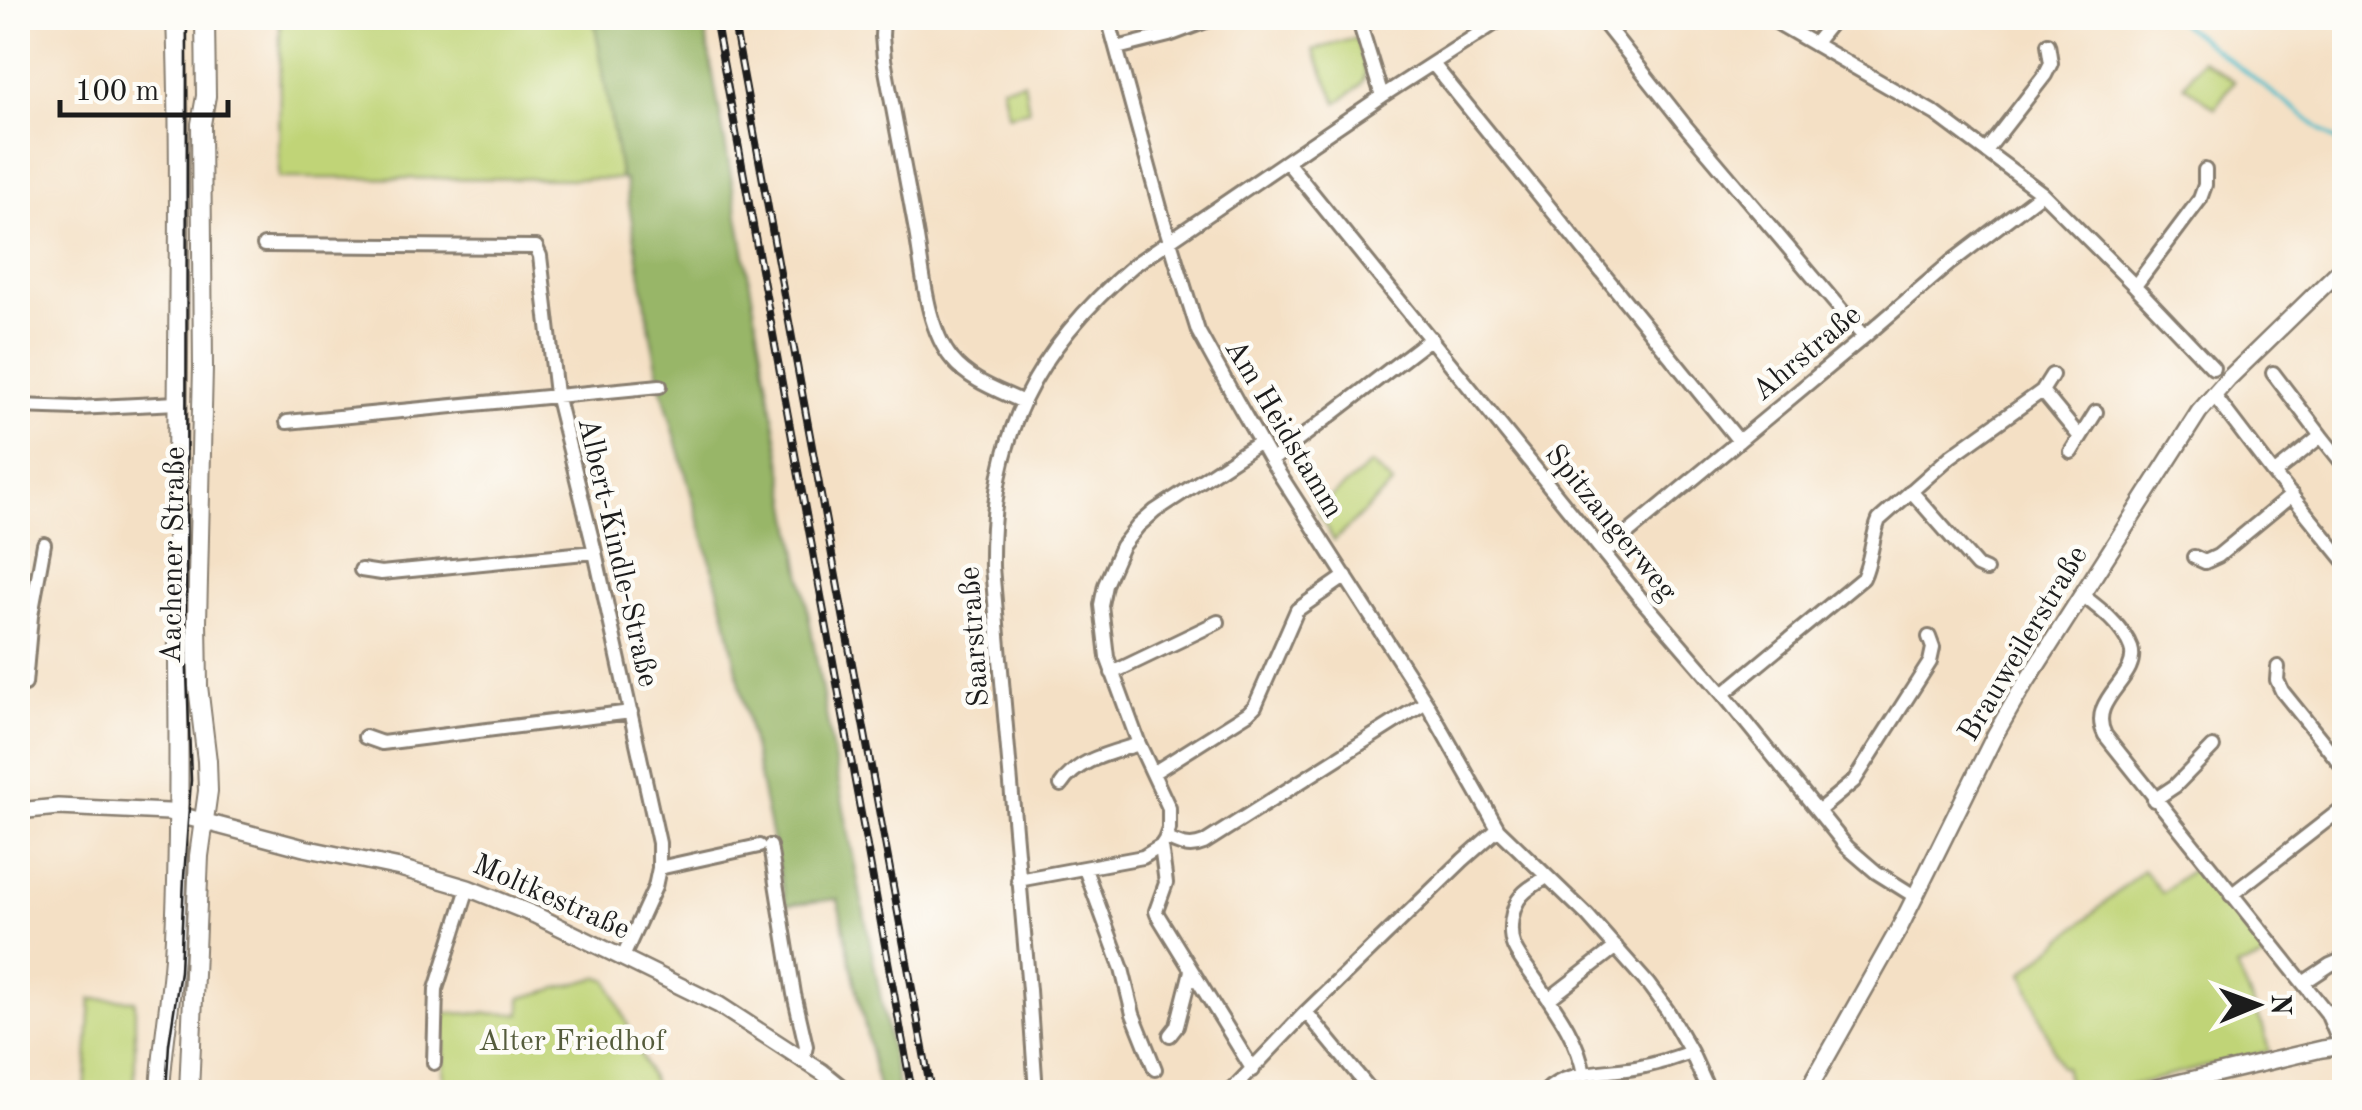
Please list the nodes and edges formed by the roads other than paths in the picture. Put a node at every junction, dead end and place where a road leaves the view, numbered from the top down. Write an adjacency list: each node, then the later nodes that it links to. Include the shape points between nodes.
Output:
1 (176, 18): 14 (main road, Aachener Straße)
2 (205, 18): 16 (main road, Aachener Straße)
3 (883, 18): 36 (street, via 884,59 934,324 950,356 973,378)
4 (1108, 18): 13 (street, Am Heidstamm)
5 (1214, 18): 13 (street)
6 (1358, 18): 17 (street)
7 (1503, 18): 15 (street, Saarstraße)
8 (1600, 18): 26 (street)
9 (1769, 18): 11 (street)
10 (1835, 18): 11 (street)
11 (1814, 44): 18 (street)
12 (2048, 44): 18 (street, via 2046,75)
13 (1117, 48): 22 (street, Am Heidstamm)
14 (177, 54): 16 (main road, via 193,46); 37 (main road, Aachener Straße)
15 (1434, 64): 17 (street, Saarstraße); 44 (street)
16 (206, 82): 32 (main road, Aachener Straße)
17 (1382, 96): 19 (street, Saarstraße)
18 (1986, 150): 21 (street)
19 (1286, 162): 22 (street, Saarstraße); 27 (street, Spitzangerweg)
20 (2204, 170): 25 (street, via 2200,199)
21 (2042, 193): 25 (street); 26 (street, Ahrstraße)
22 (1170, 240): 36 (street, Saarstraße, via 1100,294 1056,344); 45 (street, Am Heidstamm, via 1198,331)
23 (264, 245): 34 (street, Albert-Kindle-Straße, via 536,247)
24 (2344, 266): 35 (street, Brauweilerstraße)
25 (2136, 286): 28 (street)
26 (1864, 337): 44 (street, Ahrstraße)
27 (1431, 338): 47 (street); 54 (street, Spitzangerweg)
28 (2213, 368)
29 (2274, 374): 43 (street)
30 (2052, 375): 33 (street)
31 (660, 386): 34 (street)
32 (202, 388): 37 (main road); 41 (main road, Aachener Straße)
33 (2042, 391): 42 (street); 50 (street)
34 (556, 394): 40 (street); 53 (street, Albert-Kindle-Straße)
35 (2213, 394): 49 (street); 60 (street, Brauweilerstraße)
36 (1024, 402): 87 (street, Saarstraße, via 1009,436 991,525)
37 (177, 403): 38 (street); 41 (main road, via 189,408); 80 (main road, Aachener Straße)
38 (18, 406)
39 (2096, 412): 42 (street)
40 (287, 422)
41 (201, 430): 81 (main road, Aachener Straße, via 197,622 208,771)
42 (2080, 436): 46 (street)
43 (2322, 436): 48 (street); 49 (street)
44 (1739, 440): 54 (street, Ahrstraße)
45 (1260, 442): 47 (street, Am Heidstamm); 65 (street, via 1156,511 1122,546 1102,604)
46 (2071, 452)
47 (1271, 461): 59 (street, Am Heidstamm)
48 (2344, 464)
49 (2274, 474): 51 (street)
50 (1910, 490): 58 (street); 67 (street, via 1880,520 1862,578)
51 (2292, 495): 55 (street, via 2218,556 2205,562); 56 (street)
52 (44, 544): 61 (street)
53 (595, 552): 57 (street, via 382,574); 69 (street, Albert-Kindle-Straße)
54 (1604, 553): 67 (street, Spitzangerweg)
55 (2194, 557)
56 (2344, 560)
57 (360, 570)
58 (1986, 570)
59 (1346, 576): 68 (street, Am Heidstamm); 74 (street, via 1298,610 1255,706)
60 (2082, 595): 76 (street, via 2130,644 2128,667 2099,724); 90 (street, Brauweilerstraße, via 1995,735)
61 (24, 616): 66 (street)
62 (1218, 622): 65 (street)
63 (1929, 637): 79 (street, via 1930,662 1911,693 1854,782)
64 (2278, 668): 73 (street, via 2278,685)
65 (1112, 672): 71 (street)
66 (25, 684)
67 (1724, 694): 79 (street, Spitzangerweg)
68 (1426, 702): 82 (street, Am Heidstamm); 83 (street, via 1204,843)
69 (631, 712): 70 (street, via 382,742); 84 (street, Albert-Kindle-Straße)
70 (365, 737)
71 (1138, 744): 74 (street); 75 (street, via 1079,766)
72 (2213, 747): 76 (street)
73 (2344, 768)
74 (1153, 772): 83 (street, via 1169,808)
75 (1061, 785)
76 (2154, 800): 89 (street)
77 (2344, 808): 89 (street)
78 (18, 811): 80 (street, Moltkestraße)
79 (1818, 811): 90 (street, Spitzangerweg, via 1860,860)
80 (177, 814): 81 (street, Moltkestraße); 106 (main road, Aachener Straße, via 174,959)
81 (204, 821): 88 (street, Moltkestraße); 107 (main road, Aachener Straße)
82 (1498, 830): 86 (street, Am Heidstamm); 97 (street)
83 (1164, 842): 85 (street, via 1143,857); 94 (street, via 1166,883 1156,911)
84 (660, 868): 92 (street, Albert-Kindle-Straße); 101 (street, via 764,846 806,1046)
85 (1085, 869): 87 (street); 103 (street)
86 (1546, 876): 91 (street, Am Heidstamm); 96 (street, via 1520,896 1511,929 1513,945)
87 (1018, 880): 109 (street, Saarstraße)
88 (468, 888): 92 (street, Moltkestraße); 102 (street, via 436,989)
89 (2232, 895): 95 (street)
90 (1916, 898): 114 (street, Brauweilerstraße)
91 (1616, 947): 96 (street); 100 (street, Am Heidstamm)
92 (623, 957): 101 (street, Moltkestraße, via 720,1005)
93 (2344, 958): 95 (street)
94 (1192, 972): 98 (street); 104 (street)
95 (2303, 983): 99 (street)
96 (1549, 999): 105 (street, via 1576,1045)
97 (1306, 1012): 104 (street); 111 (street)
98 (1170, 1034)
99 (2343, 1046): 115 (street)
100 (1691, 1052): 105 (street); 113 (street, Am Heidstamm)
101 (803, 1061): 108 (street, Moltkestraße)
102 (434, 1063)
103 (1155, 1069)
104 (1253, 1070): 110 (street)
105 (1584, 1075): 112 (street, via 1559,1080)
106 (160, 1092)
107 (189, 1092)
108 (847, 1092)
109 (1036, 1092)
110 (1230, 1092)
111 (1372, 1092)
112 (1545, 1092)
113 (1709, 1092)
114 (1807, 1092)
115 (2139, 1092)

